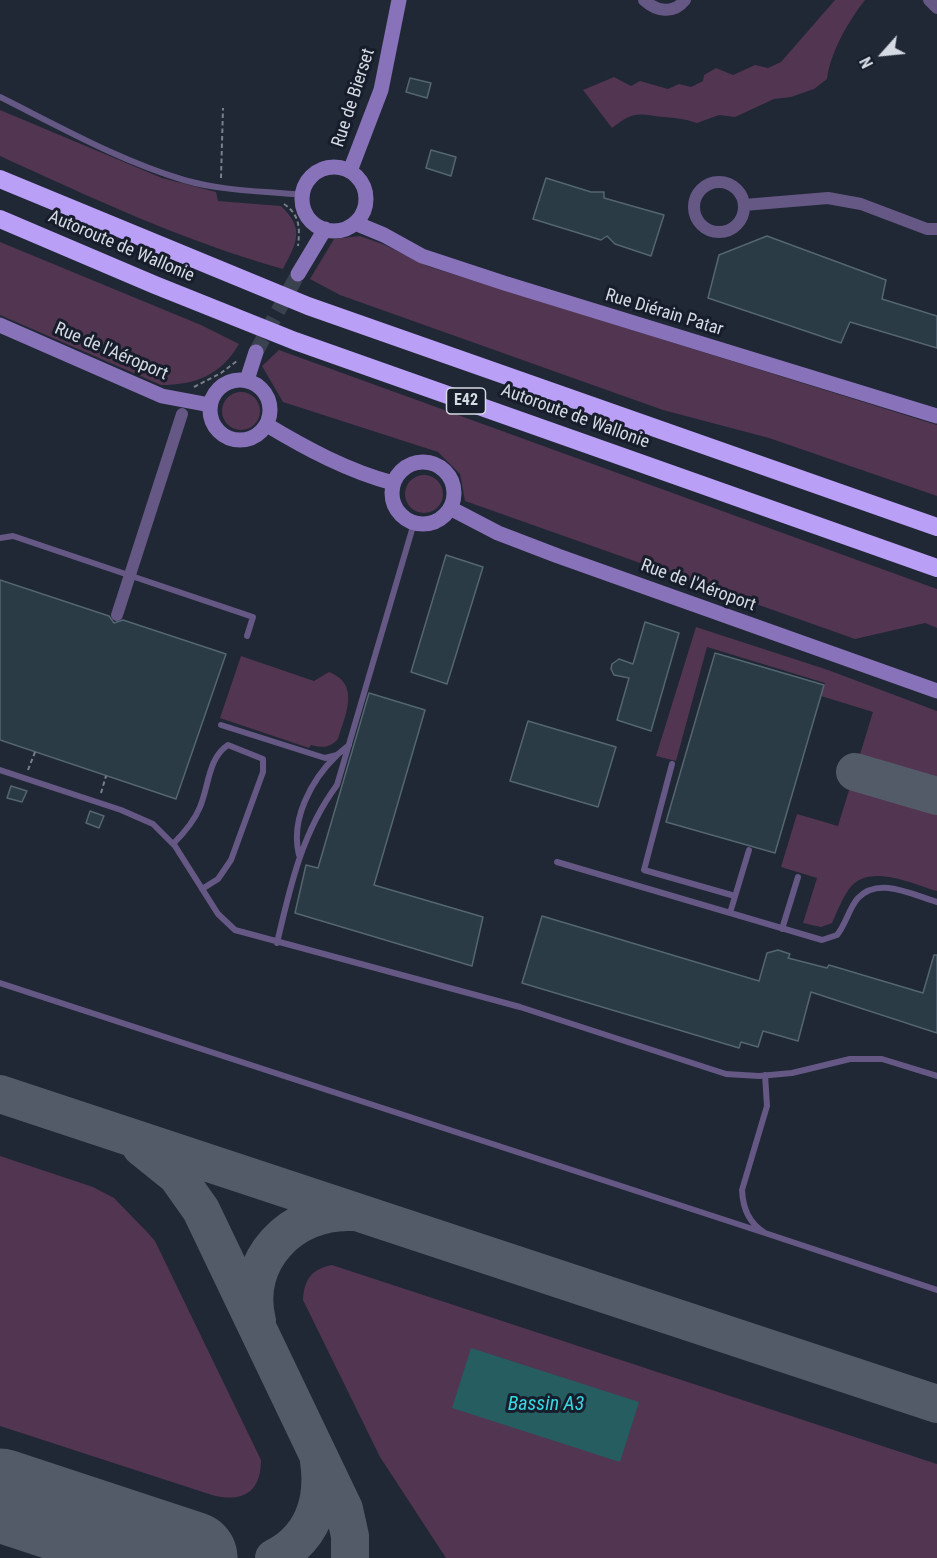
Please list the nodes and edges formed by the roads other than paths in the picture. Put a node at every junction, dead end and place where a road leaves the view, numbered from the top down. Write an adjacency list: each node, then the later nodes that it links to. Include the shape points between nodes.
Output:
1 (399, 0): 7 (street, Rue de Bierset, via 381,90)
2 (644, 0): 3 (street, via 662,11 672,10)
3 (685, 0)
4 (929, 0): 5 (street)
5 (937, 8)
6 (0, 97): 9 (lane, via 113,153 185,180 221,188)
7 (350, 171): 9 (street, Rue de Bierset, via 338,167 320,170 306,183); 10 (street, Rue de Bierset, via 363,185)
8 (0, 179): 28 (highway, Autoroute de Wallonie / E42, via 308,306)
9 (302, 195): 14 (street, via 308,216)
10 (365, 204): 13 (street); 16 (street, Rue Diérain Patar)
11 (744, 205): 11 (street, via 734,187 724,183 705,187 694,204 700,224 719,232 737,224); 15 (street, via 828,198 861,204 927,230)
12 (0, 219): 30 (highway, Autoroute de Wallonie / E42, via 295,340)
13 (355, 223): 14 (street, via 336,230); 16 (street, Rue Diérain Patar)
14 (325, 229): 17 (street)
15 (937, 229)
16 (384, 235): 23 (street, Rue Diérain Patar, via 422,256 504,283)
17 (298, 274)
18 (0, 325): 22 (street, Rue de l'Aéroport)
19 (256, 352): 20 (street)
20 (247, 380): 21 (street, via 223,384); 24 (street, via 266,393 271,414)
21 (210, 405): 22 (street, Rue de l'Aéroport); 24 (street, via 215,429 236,441 249,440)
22 (183, 407): 31 (street)
23 (937, 416)
24 (267, 425): 25 (street, via 368,477)
25 (393, 483): 26 (street, via 407,466 418,462 440,467 453,486); 27 (street, via 395,508)
26 (450, 508): 27 (street, via 435,522); 34 (street, Rue de l'Aéroport, via 498,533 580,564)
27 (414, 523): 36 (lane)
28 (937, 527)
29 (0, 538): 31 (lane, via 13,536)
30 (937, 568)
31 (130, 575): 32 (street); 33 (lane, via 253,617)
32 (117, 615)
33 (248, 636)
34 (937, 691)
35 (220, 725): 37 (lane, via 325,758)
36 (349, 745): 37 (lane); 42 (lane, via 337,785 318,810)
37 (337, 755): 42 (lane, via 314,780 294,838)
38 (672, 764): 46 (lane, via 644,870)
39 (0, 770): 40 (lane, via 121,810 153,824)
40 (173, 844): 45 (lane); 45 (lane, via 190,827 201,806 219,751 228,745 263,759 263,772 231,860 218,879)
41 (749, 849): 46 (lane)
42 (299, 856): 50 (lane)
43 (557, 862): 48 (lane)
44 (798, 877): 49 (lane)
45 (202, 890): 50 (lane, via 235,930)
46 (735, 896): 48 (lane)
47 (937, 902): 49 (lane, via 884,886 857,899 844,926 831,939)
48 (730, 913): 49 (lane)
49 (783, 928)
50 (277, 943): 52 (lane, via 520,1007 726,1074)
51 (0, 983): 54 (lane)
52 (765, 1076): 53 (lane, via 850,1059 882,1059); 54 (lane, via 767,1106 742,1200 751,1221)
53 (937, 1076)
54 (768, 1234): 55 (lane)
55 (937, 1290)

